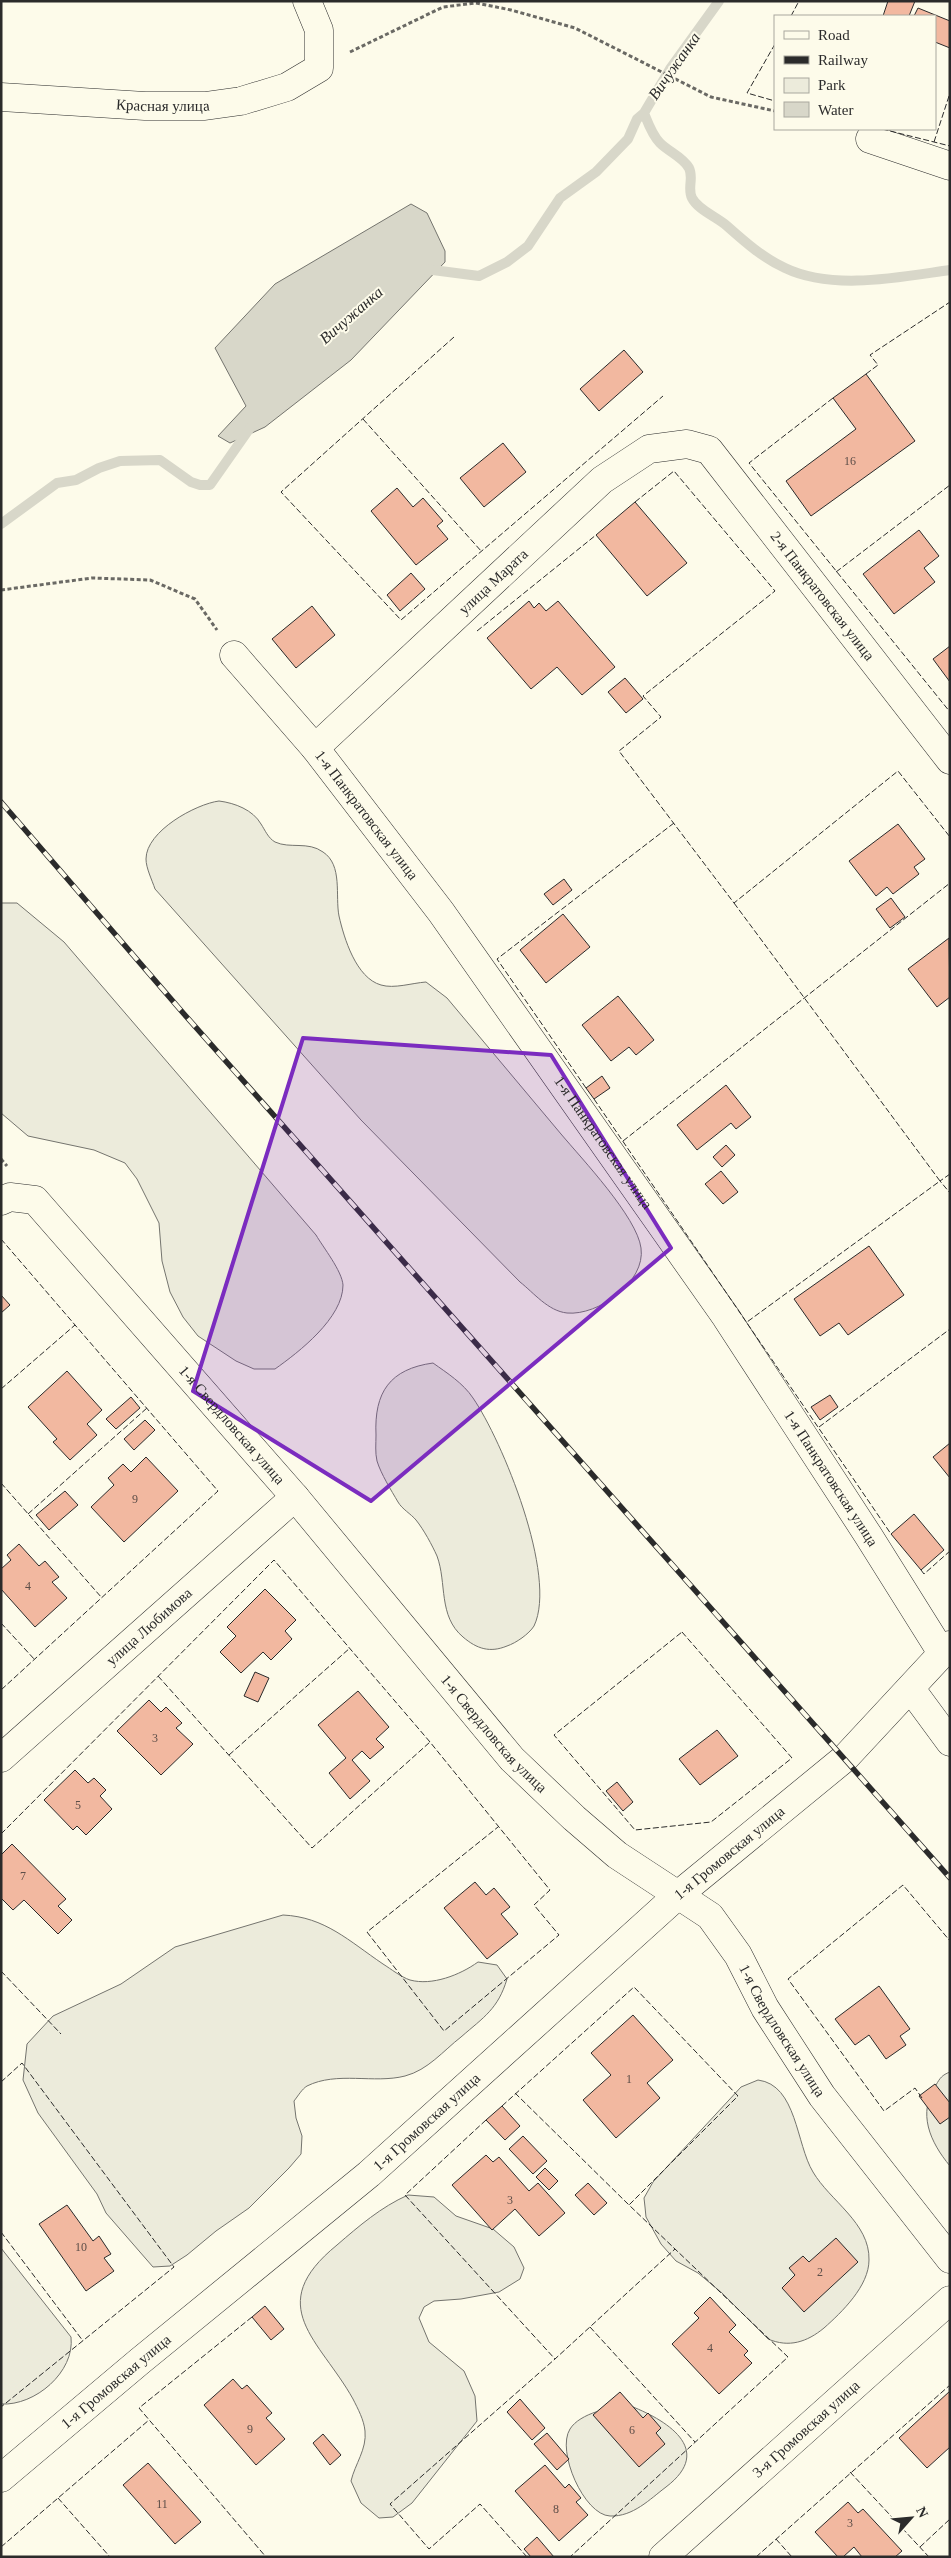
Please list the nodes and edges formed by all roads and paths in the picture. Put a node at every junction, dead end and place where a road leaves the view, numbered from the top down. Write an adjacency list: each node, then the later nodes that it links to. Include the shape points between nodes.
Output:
1 (307, 1): 2 (street, via 320,30)
2 (319, 68): 3 (street, Красная улица, via 287,87 241,101 206,106 145,106); 4 (path, via 443,7 476,3 575,28 711,97)
3 (1, 97)
4 (774, 111)
5 (870, 139): 6 (street)
6 (950, 166)
7 (687, 444): 10 (street, улица Марата, via 649,450 602,480); 11 (street, 2-я Панкратовская улица, via 709,450)
8 (1, 590): 9 (path, via 92,578 150,580 195,599)
9 (234, 655): 10 (street, 1-я Панкратовская улица)
10 (315, 748): 14 (street, 1-я Панкратовская улица, via 441,912 726,1317)
11 (950, 760)
12 (1, 1201): 13 (street, 1-я Свердловская улица, via 10,1196 35,1200)
13 (295, 1497): 17 (street, улица Любимова); 18 (street, 1-я Свердловская улица, via 512,1759 617,1855)
14 (946, 1649): 15 (street, 1-я Громовская улица)
15 (911, 1689): 16 (street); 18 (street, 1-я Громовская улица, via 845,1758)
16 (950, 1742)
17 (1, 1758)
18 (678, 1895): 19 (street, 1-я Свердловская улица, via 710,1916 738,1955 765,2008 822,2096); 21 (street, 1-я Громовская улица, via 370,2174 140,2360)
19 (950, 2259)
20 (950, 2300): 22 (street, 3-я Громовская улица)
21 (1, 2478)
22 (663, 2557)

